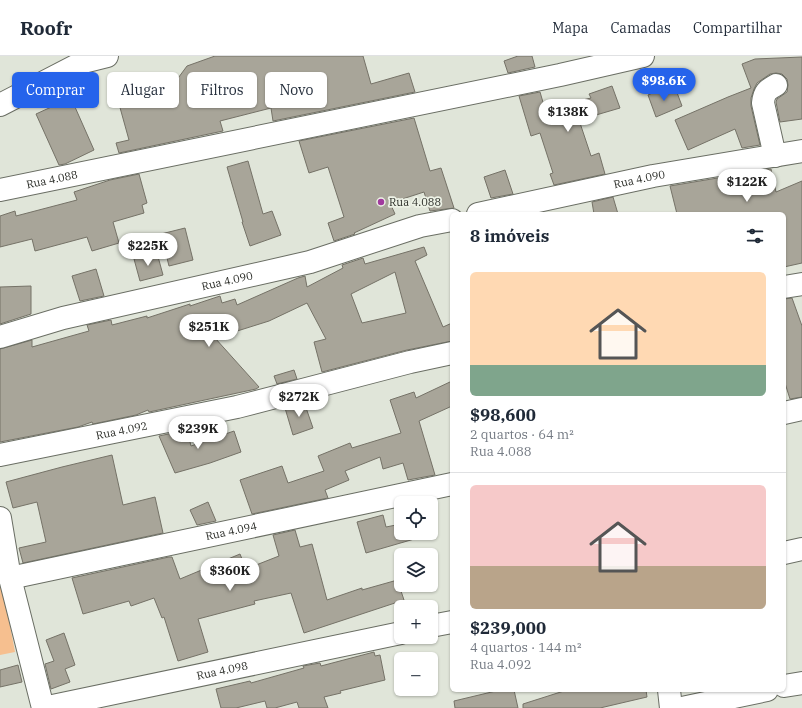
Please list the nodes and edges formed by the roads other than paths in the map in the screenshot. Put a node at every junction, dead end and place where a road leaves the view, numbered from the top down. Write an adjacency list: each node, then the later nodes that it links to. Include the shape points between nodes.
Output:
1 (107, 56): 4 (street, via 83,62)
2 (644, 56): 7 (street, Rua 4.088)
3 (776, 85): 6 (street, via 767,90 763,103)
4 (0, 105)
5 (802, 151): 6 (street, Rua 4.090)
6 (775, 156): 8 (street, Rua 4.090, via 653,176)
7 (0, 190)
8 (487, 212)
9 (450, 220): 12 (street, Rua 4.090, via 420,226 310,262 63,318)
10 (802, 284): 11 (street)
11 (786, 287)
12 (0, 337)
13 (450, 353): 16 (street, Rua 4.092, via 237,408)
14 (802, 409): 15 (street)
15 (786, 413)
16 (0, 455)
17 (450, 484): 21 (street, Rua 4.094)
18 (0, 518): 21 (street)
19 (802, 549): 20 (street)
20 (786, 553)
21 (10, 578): 30 (street)
22 (450, 622): 23 (street)
23 (438, 625)
24 (394, 635): 29 (street, Rua 4.098)
25 (802, 683): 26 (street)
26 (786, 686)
27 (669, 692): 31 (street)
28 (758, 692): 32 (street)
29 (70, 705): 30 (street, Rua 4.098)
30 (43, 708)
31 (671, 708)
32 (682, 708)

